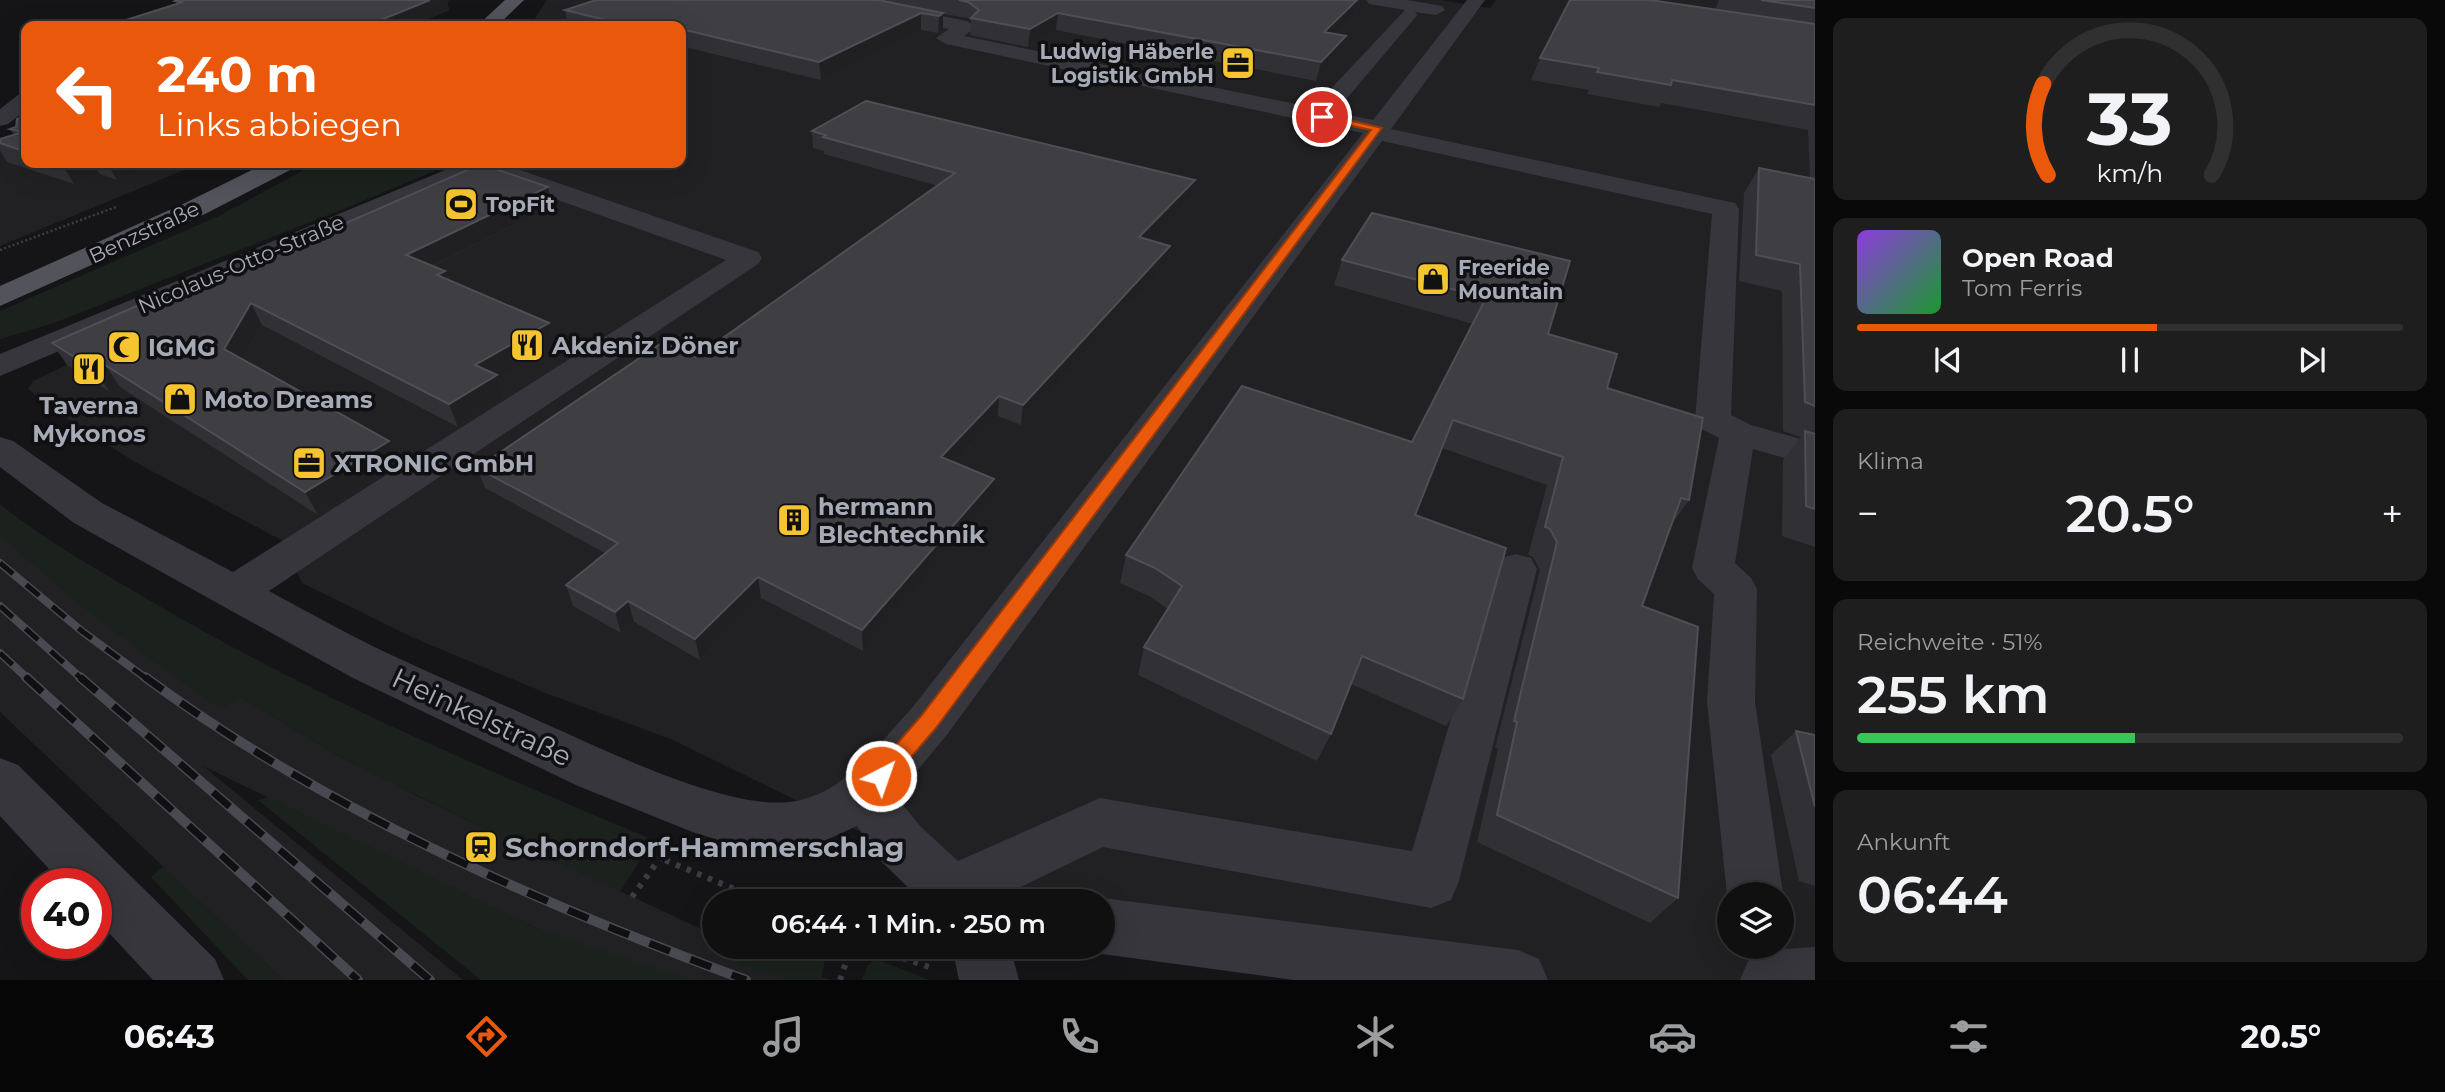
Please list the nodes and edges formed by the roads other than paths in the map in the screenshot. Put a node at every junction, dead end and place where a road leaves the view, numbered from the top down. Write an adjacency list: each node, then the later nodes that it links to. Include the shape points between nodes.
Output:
1 (515, 0): 7 (main road)
2 (527, 0): 8 (main road)
3 (837, 0): 14 (street, via 967,27 946,38)
4 (1375, 0): 5 (street)
5 (1471, 7): 10 (street)
6 (1408, 15): 9 (street)
7 (492, 21)
8 (504, 21)
9 (1357, 72): 10 (street); 11 (street)
10 (1412, 83): 14 (street)
11 (1335, 98)
12 (21, 104): 13 (street)
13 (0, 119)
14 (1376, 130): 20 (street, via 1726,209 1713,420); 26 (street, via 929,722)
15 (275, 168): 18 (main road, Benzstraße)
16 (470, 168): 19 (street, Nicolaus-Otto-Straße)
17 (496, 168): 24 (street, via 748,258)
18 (0, 297)
19 (0, 366)
20 (1738, 433): 22 (street); 27 (street, via 1713,568 1736,589 1731,702)
21 (0, 449): 24 (street, Heinkelstraße, via 88,513)
22 (1815, 455)
23 (1516, 569): 29 (street, via 1431,881 1100,822)
24 (234, 593): 26 (street, Heinkelstraße, via 369,665 596,770 695,809 750,825 788,828 822,818)
25 (0, 781): 33 (street)
26 (865, 795): 28 (street, via 901,844)
27 (1754, 882)
28 (947, 889)
29 (970, 889)
30 (1115, 928): 34 (street)
31 (1767, 959): 35 (street)
32 (1815, 976): 35 (street)
33 (194, 980)
34 (1518, 980)
35 (1770, 980)

